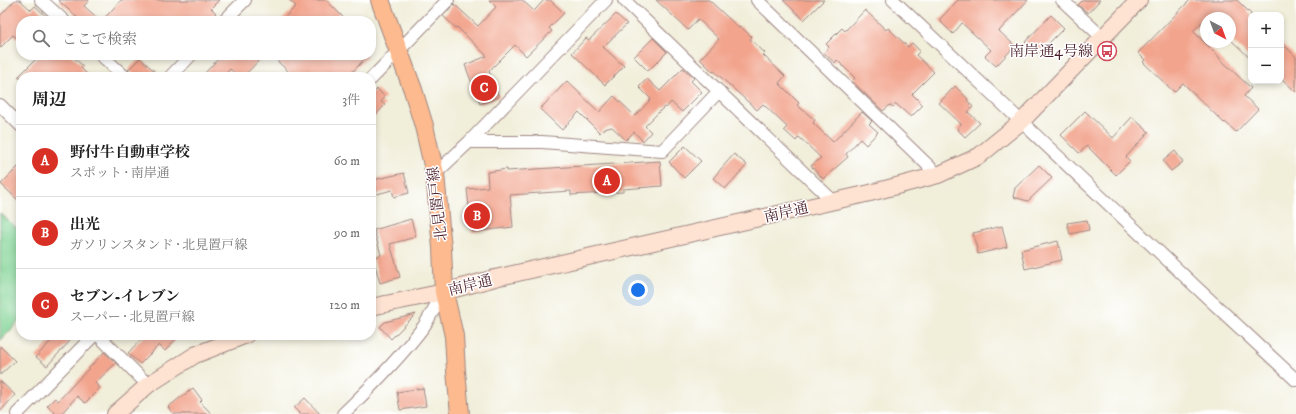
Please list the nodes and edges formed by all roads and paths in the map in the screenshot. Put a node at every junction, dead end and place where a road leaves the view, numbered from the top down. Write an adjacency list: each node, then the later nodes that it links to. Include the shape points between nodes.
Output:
1 (41, 0): 11 (street)
2 (245, 0): 12 (street)
3 (380, 0): 14 (main road, 北見置戸線)
4 (448, 0): 14 (street)
5 (606, 0): 24 (street)
6 (624, 0): 20 (street)
7 (757, 0): 26 (street)
8 (893, 0): 23 (street)
9 (1062, 0): 13 (street)
10 (1139, 0): 13 (main road, 南岸通)
11 (59, 16)
12 (229, 16)
13 (1103, 38): 23 (main road, 南岸通)
14 (400, 50): 19 (street); 25 (main road, 北見置戸線, via 424,126)
15 (106, 60): 17 (street)
16 (186, 60): 18 (street)
17 (120, 72)
18 (175, 72)
19 (376, 73)
20 (719, 91): 24 (street, via 662,151 542,142); 27 (street)
21 (0, 105): 22 (street)
22 (16, 121)
23 (1022, 121): 26 (main road, 南岸通, via 979,156); 33 (street)
24 (468, 142): 25 (street)
25 (435, 174): 28 (main road, 北見置戸線)
26 (938, 175): 27 (main road, 南岸通)
27 (834, 201): 28 (main road, 南岸通, via 495,278)
28 (444, 292): 29 (main road, 南岸通); 37 (street, via 419,331); 38 (main road, 北見置戸線, via 454,336)
29 (376, 306)
30 (89, 340): 35 (street)
31 (103, 340): 34 (street)
32 (233, 340): 34 (main road, via 195,355)
33 (1296, 380)
34 (148, 385): 36 (main road)
35 (17, 414)
36 (115, 414)
37 (343, 414)
38 (460, 414)

